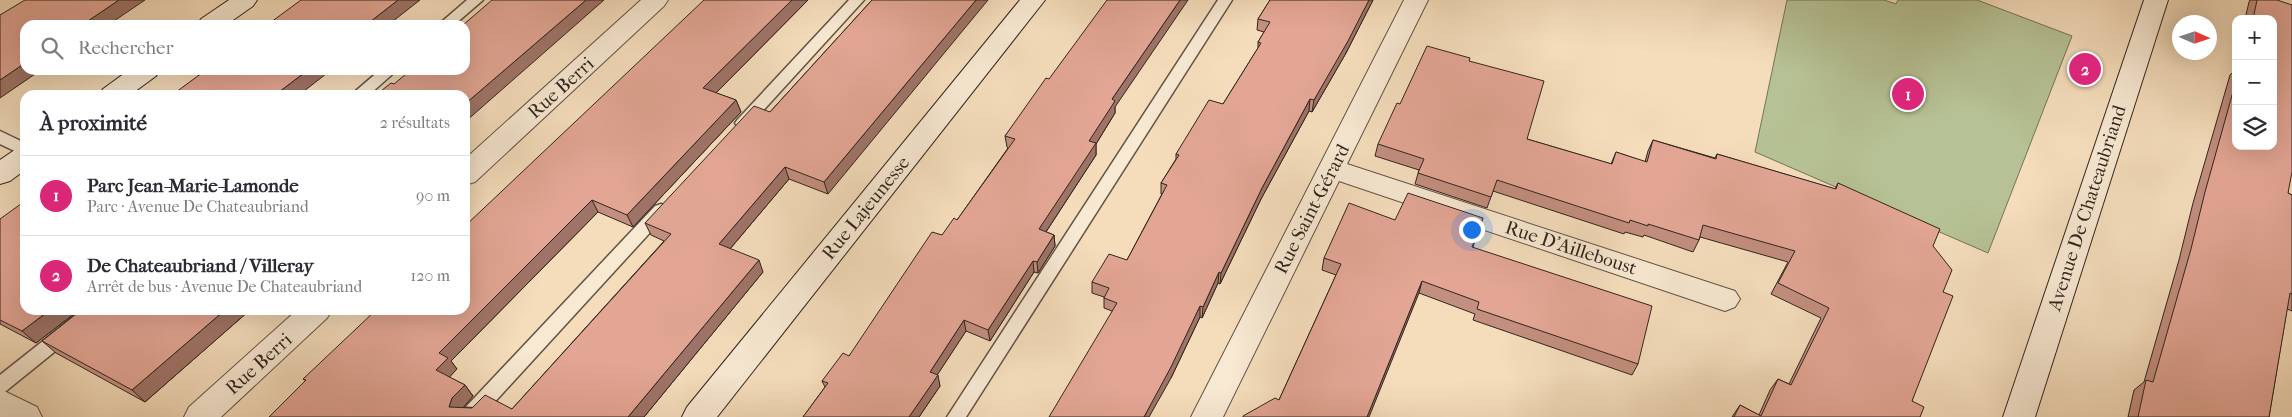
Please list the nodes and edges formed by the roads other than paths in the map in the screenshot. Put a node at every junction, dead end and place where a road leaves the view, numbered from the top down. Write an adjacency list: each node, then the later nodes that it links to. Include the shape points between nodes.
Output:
1 (245, 0): 9 (street)
2 (476, 0): 10 (lane)
3 (656, 0): 20 (street, Rue Berri)
4 (857, 0): 15 (lane)
5 (1033, 0): 31 (street, Rue Lajeunesse)
6 (1225, 0): 32 (lane)
7 (1416, 0): 19 (street, Rue Saint-Gérard)
8 (2156, 0): 34 (street, Avenue De Chateaubriand)
9 (217, 20)
10 (452, 20)
11 (140, 75): 13 (street)
12 (384, 75): 14 (lane)
13 (119, 90)
14 (365, 90)
15 (734, 132)
16 (0, 137): 17 (lane)
17 (20, 147)
18 (20, 160): 21 (street)
19 (1332, 169): 23 (street, Rue D'Ailleboust); 33 (street, Rue Saint-Gérard)
20 (470, 170)
21 (0, 174)
22 (673, 198): 30 (lane)
23 (1725, 299)
24 (88, 315): 26 (lane)
25 (312, 315): 29 (street, Rue Berri)
26 (0, 386)
27 (0, 402): 28 (street)
28 (26, 417)
29 (200, 417)
30 (469, 417)
31 (698, 417)
32 (956, 417)
33 (1207, 417)
34 (2019, 417)

